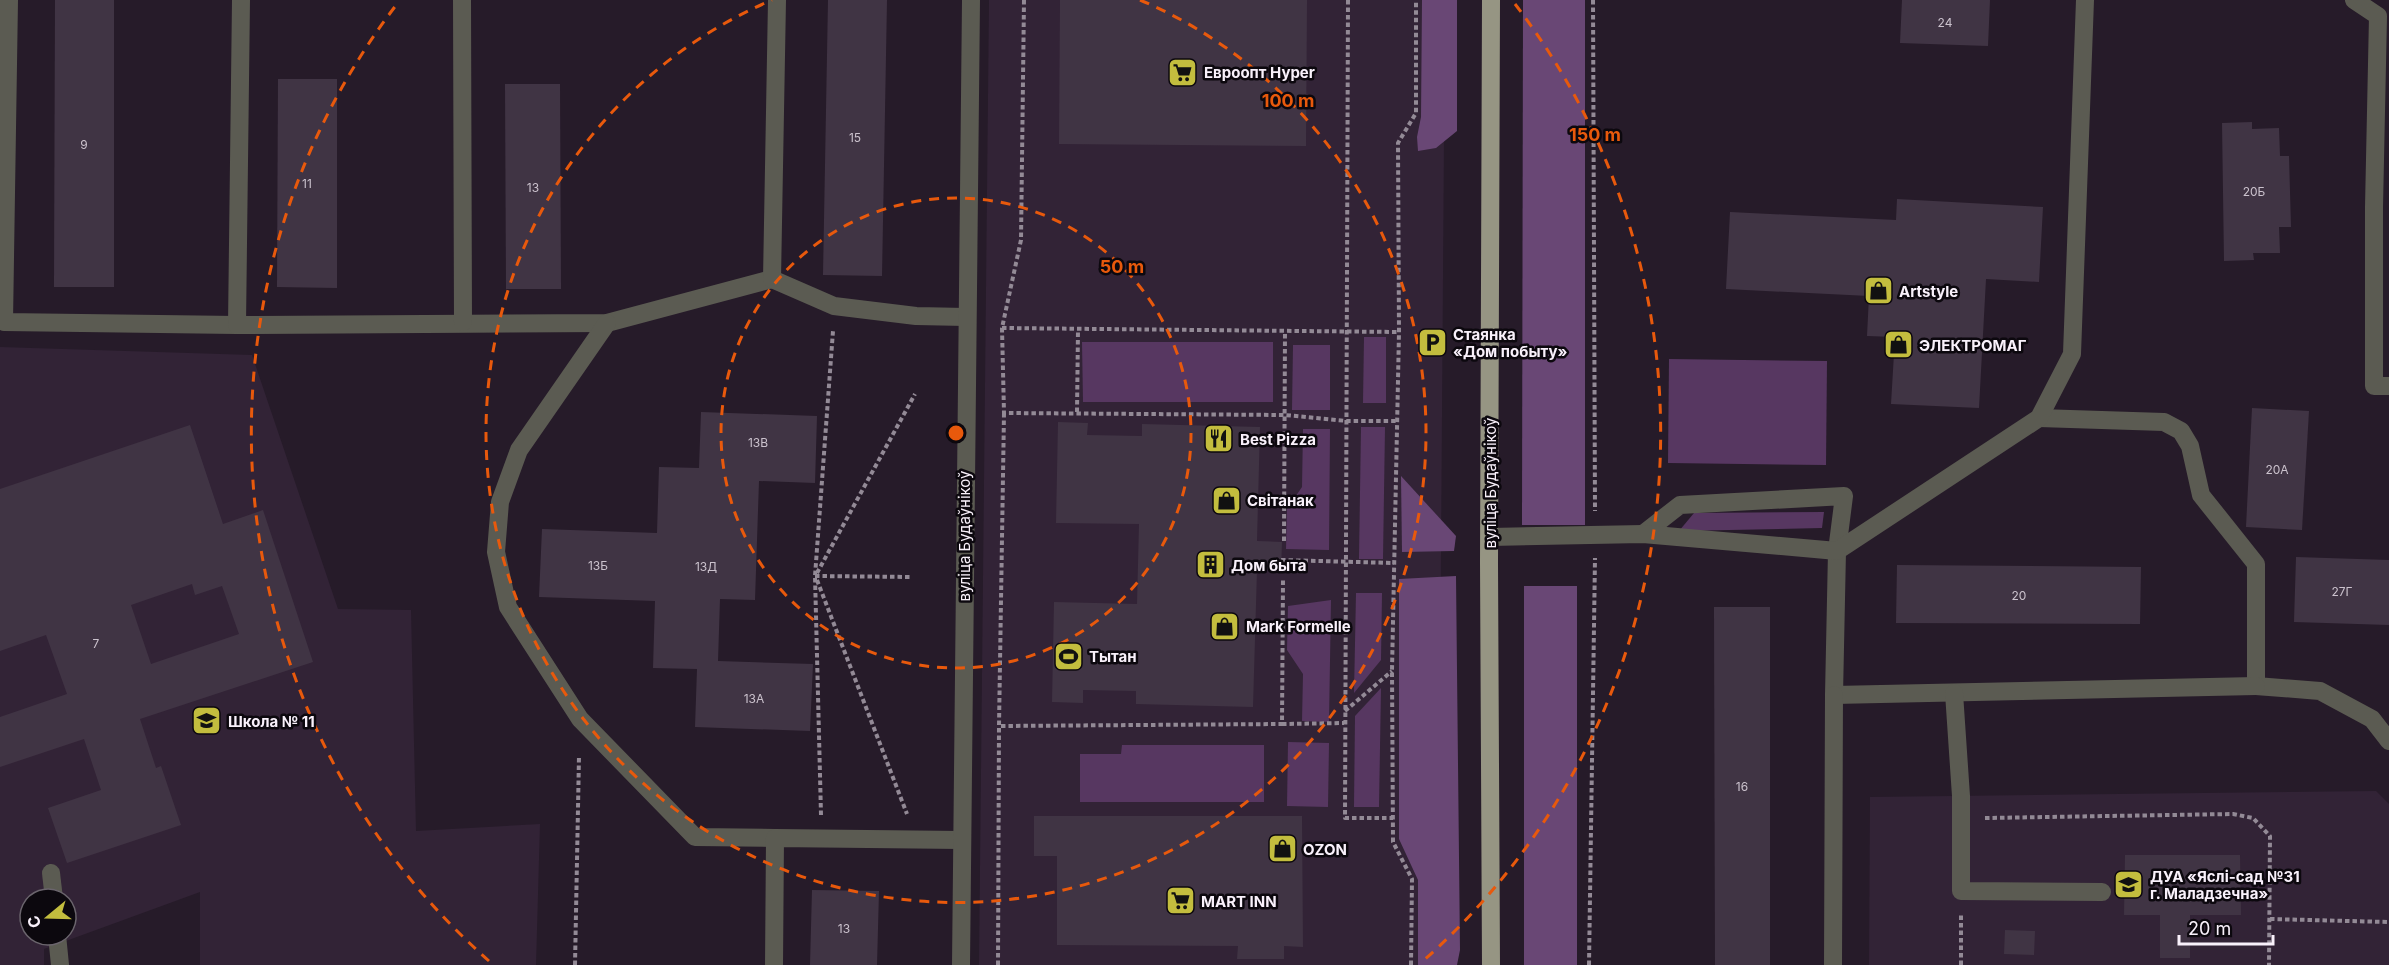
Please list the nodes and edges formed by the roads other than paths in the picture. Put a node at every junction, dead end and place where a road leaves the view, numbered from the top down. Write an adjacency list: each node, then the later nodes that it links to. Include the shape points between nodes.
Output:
1 (9, 0): 13 (street, via 4,322)
2 (241, 0): 13 (street)
3 (462, 0): 11 (street)
4 (777, 0): 9 (street)
5 (971, 0): 10 (street, вуліца Будаўнікоў)
6 (1491, 0): 17 (main road, вуліца Будаўнікоў)
7 (2085, 0): 15 (street, via 2072,354)
8 (2354, 0): 14 (street, via 2378,16 2374,386)
9 (772, 279): 10 (street, via 834,306 916,316); 12 (street)
10 (966, 317): 24 (street, вуліца Будаўнікоў)
11 (463, 322): 12 (street); 13 (street)
12 (607, 323): 23 (street, via 519,450 500,502 496,552 508,607 580,719 694,837)
13 (237, 325)
14 (2389, 386)
15 (2039, 418): 18 (street); 19 (street, via 2164,422 2181,431 2190,446 2201,495 2256,564)
16 (1643, 534): 17 (street); 18 (street); 18 (street, via 1680,505 1844,496)
17 (1490, 537): 32 (main road, вуліца Будаўнікоў)
18 (1837, 551): 21 (street)
19 (2256, 686): 20 (street); 22 (street, via 2320,691 2372,719)
20 (1954, 693): 21 (street); 27 (street, via 1961,796 1961,891)
21 (1834, 695): 33 (street)
22 (2389, 741)
23 (775, 838): 24 (street); 30 (street)
24 (961, 840): 31 (street, вуліца Будаўнікоў)
25 (51, 873): 26 (street)
26 (53, 887)
27 (2102, 892)
28 (58, 947): 29 (street)
29 (60, 965)
30 (774, 965)
31 (961, 965)
32 (1491, 965)
33 (1833, 965)

